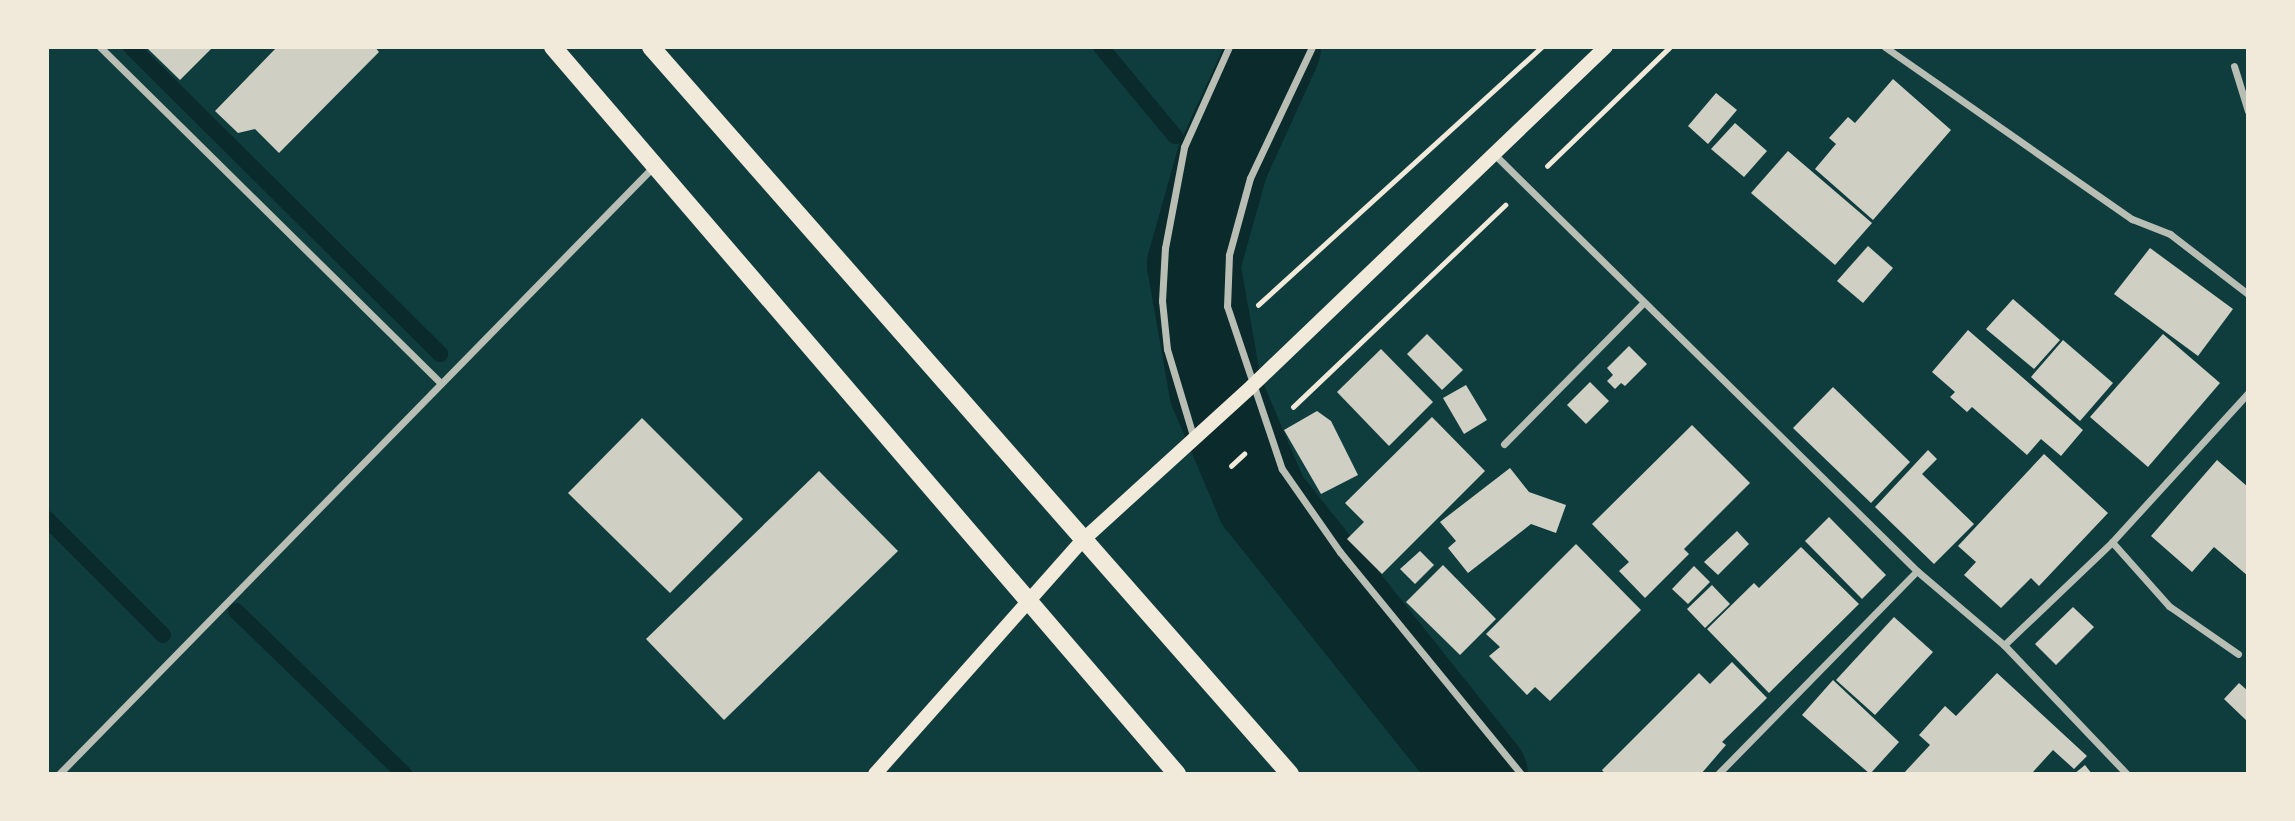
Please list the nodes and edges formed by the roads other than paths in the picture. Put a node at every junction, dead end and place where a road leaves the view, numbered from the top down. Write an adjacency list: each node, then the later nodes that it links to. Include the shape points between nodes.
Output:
1 (100, 47): 14 (street)
2 (553, 47): 11 (main road)
3 (651, 47): 19 (main road)
4 (1229, 47): 17 (street, via 1184,146 1165,248 1162,301 1167,349)
5 (1312, 47): 15 (street, via 1250,178 1230,255 1227,306)
6 (1606, 47): 10 (main road)
7 (1885, 47): 12 (street, via 2132,219 2170,233)
8 (2234, 66): 9 (street)
9 (2248, 111)
10 (1494, 153): 13 (street); 15 (main road)
11 (654, 166): 14 (street); 22 (main road)
12 (2248, 295)
13 (1643, 303): 18 (street); 21 (street)
14 (440, 382): 25 (street)
15 (1247, 390): 17 (main road); 29 (street, via 1282,468 1340,552)
16 (2248, 393): 20 (street)
17 (1199, 434): 19 (main road)
18 (1504, 444)
19 (1084, 539): 22 (main road); 28 (main road)
20 (2112, 542): 23 (street); 24 (street, via 2169,606)
21 (1917, 571): 23 (street); 30 (street)
22 (1029, 605): 26 (main road); 27 (main road)
23 (2004, 645): 31 (street)
24 (2238, 654)
25 (59, 774)
26 (875, 774)
27 (1177, 774)
28 (1290, 774)
29 (1521, 774)
30 (1718, 774)
31 (2127, 774)

